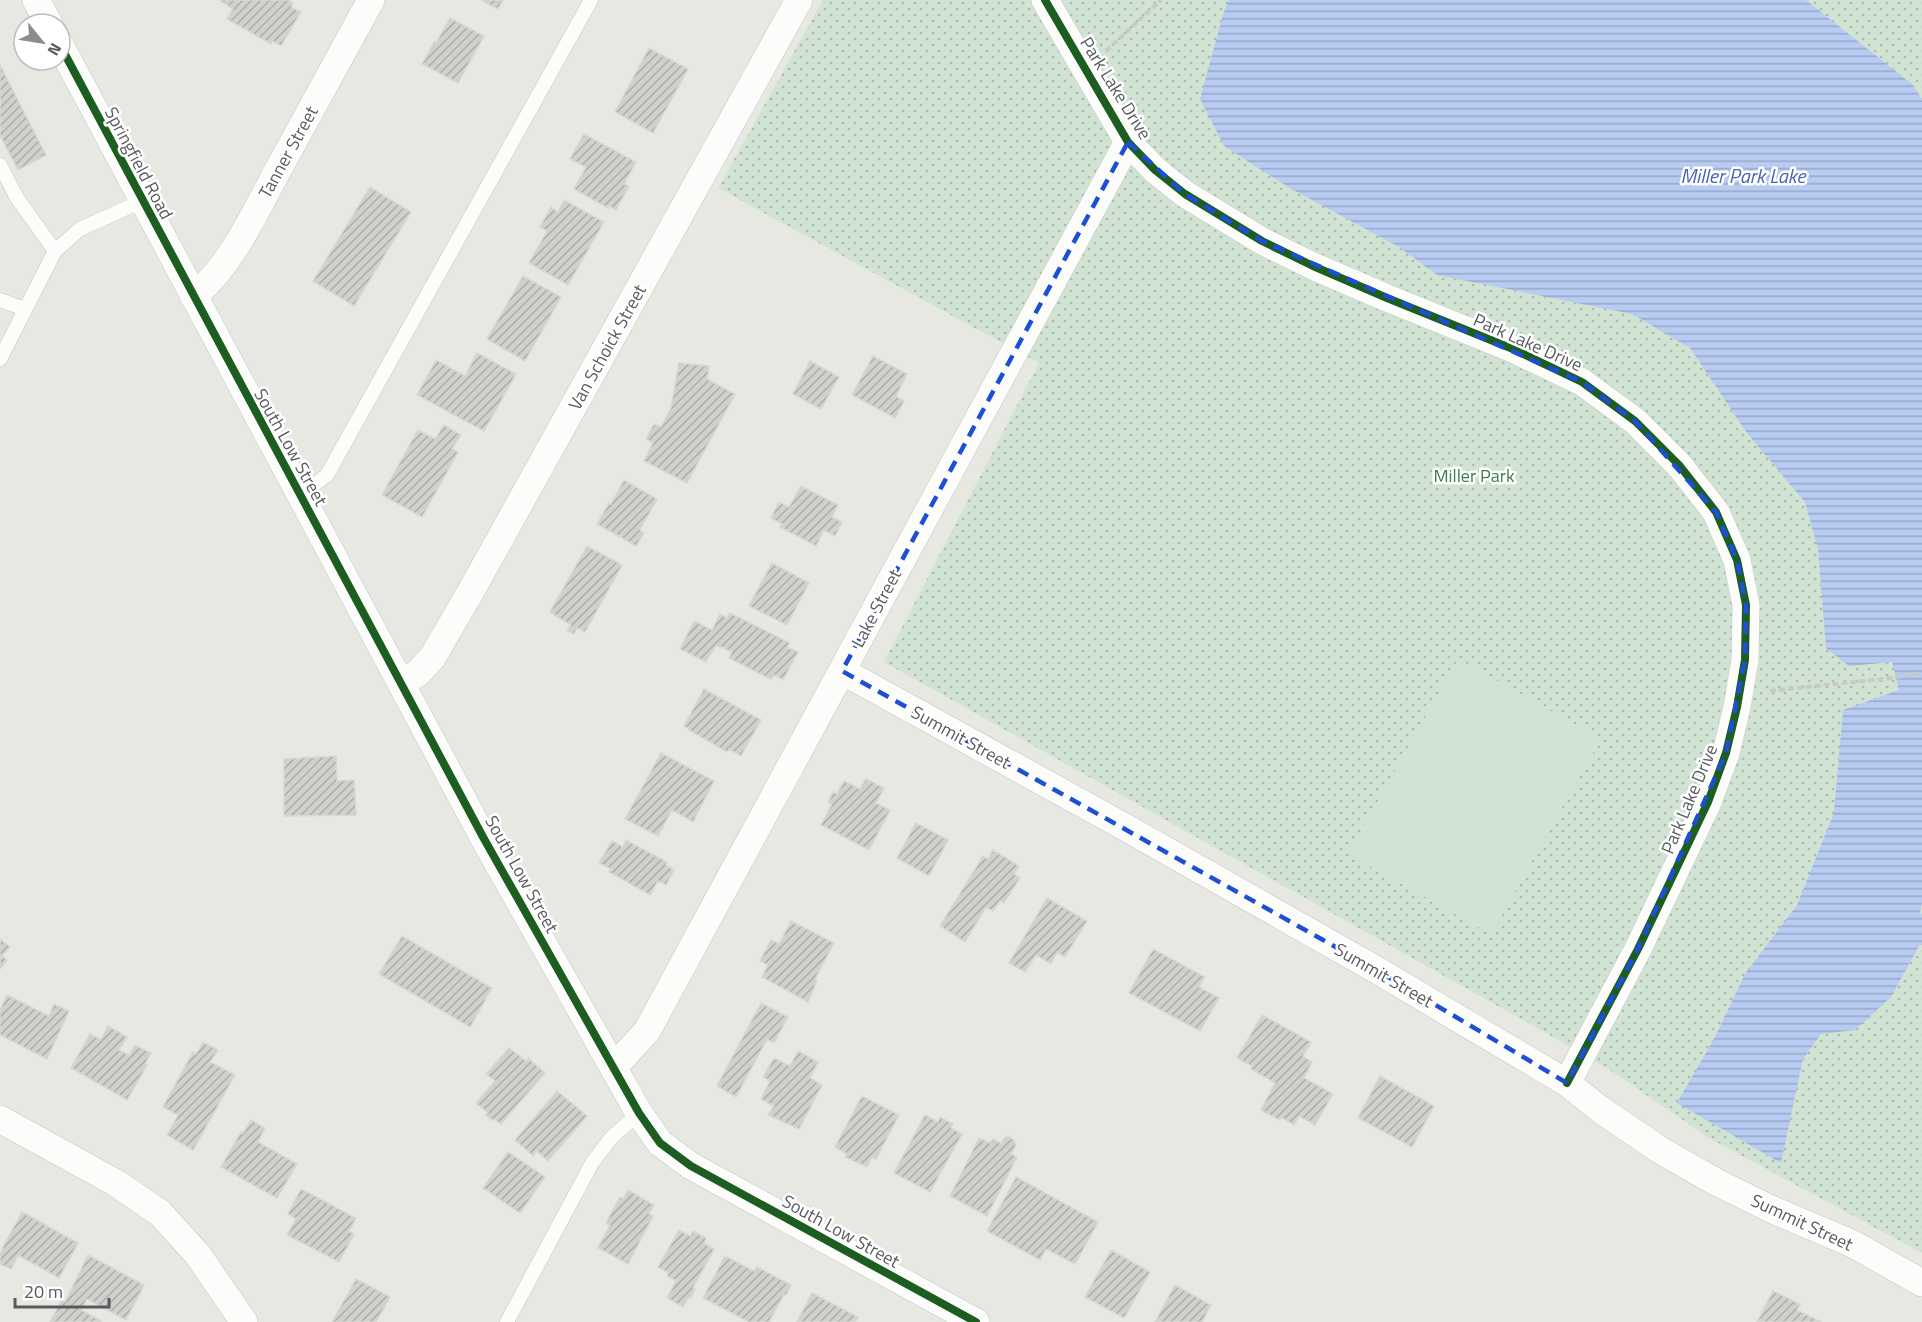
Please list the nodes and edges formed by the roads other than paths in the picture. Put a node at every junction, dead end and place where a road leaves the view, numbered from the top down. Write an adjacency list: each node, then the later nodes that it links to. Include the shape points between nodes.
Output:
1 (371, 0): 10 (street, Tanner Street, via 245,230 215,276)
2 (591, 0): 14 (lane, via 327,475)
3 (799, 0): 16 (street, Van Schoick Street, via 471,591 432,658)
4 (1045, 0): 6 (street, Park Lake Drive)
5 (72, 68): 8 (street, Springfield Road)
6 (1128, 142): 15 (street, Lake Street); 18 (street, Park Lake Drive, via 1185,194 1262,241 1582,382 1635,421 1679,465 1716,512 1737,560 1746,605 1744,660 1726,753 1708,802 1638,950)
7 (0, 165): 9 (lane, via 17,198)
8 (142, 201): 9 (lane, via 80,229); 10 (street, Springfield Road)
9 (55, 251): 12 (lane)
10 (193, 296): 14 (street, South Low Street)
11 (0, 300): 12 (lane)
12 (25, 309): 13 (lane)
13 (0, 359)
14 (300, 495): 16 (street, South Low Street)
15 (842, 671): 17 (street, Lake Street, via 646,1030); 18 (street, Summit Street, via 1375,969)
16 (402, 683): 17 (street, South Low Street, via 483,837)
17 (614, 1067): 19 (street, South Low Street)
18 (1567, 1083): 21 (street, Summit Street, via 1660,1150 1707,1177 1853,1244)
19 (639, 1113): 23 (lane, via 610,1138 592,1163); 24 (street, South Low Street, via 660,1143 691,1166)
20 (0, 1119): 22 (street, via 116,1183 160,1213 198,1255)
21 (1922, 1283)
22 (244, 1322)
23 (507, 1322)
24 (976, 1322)

